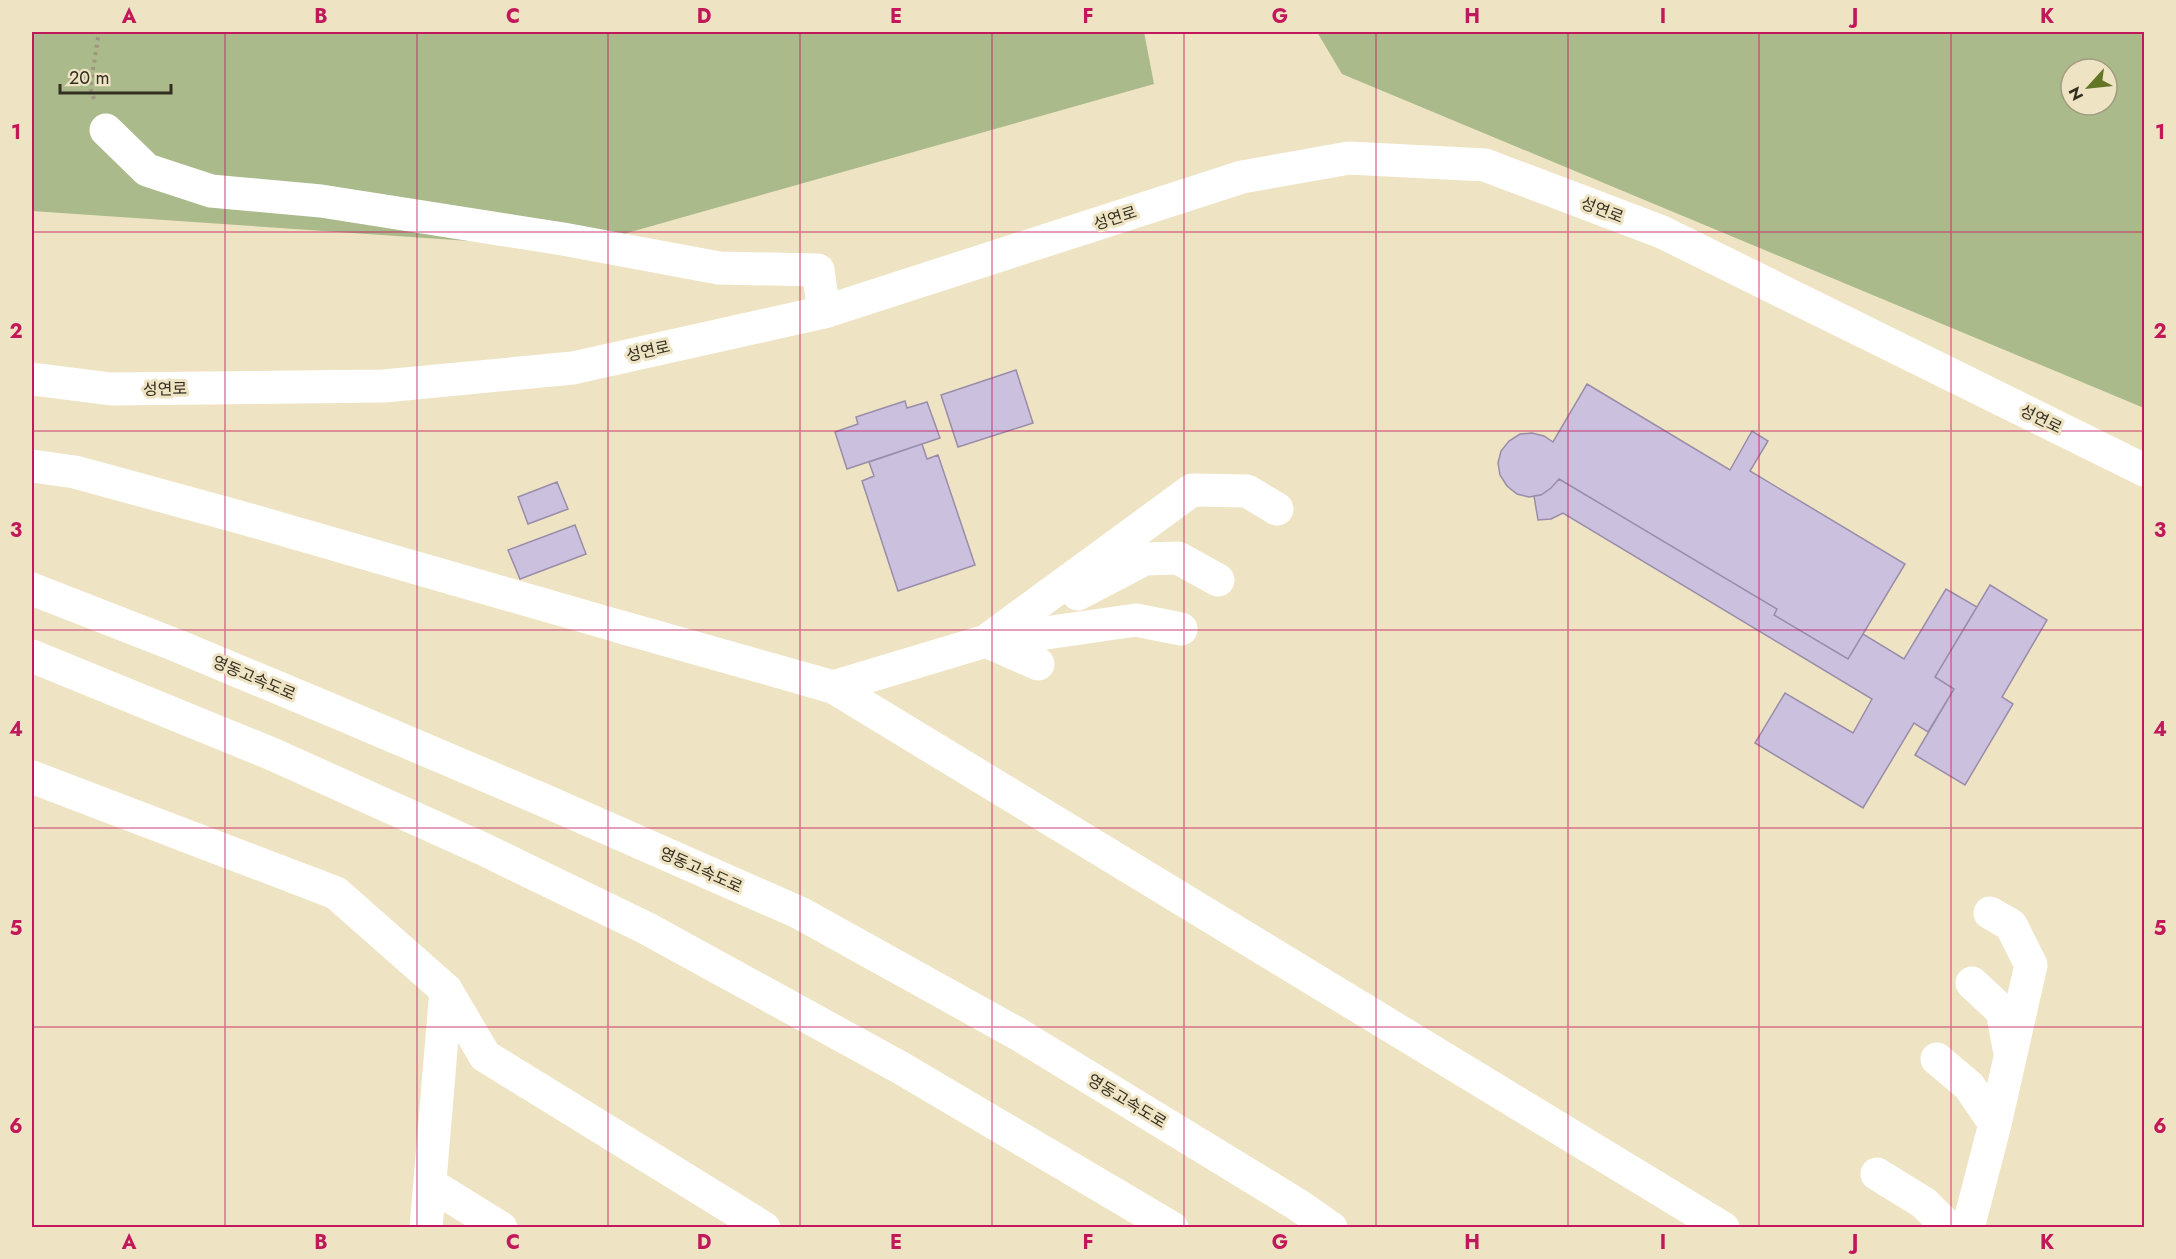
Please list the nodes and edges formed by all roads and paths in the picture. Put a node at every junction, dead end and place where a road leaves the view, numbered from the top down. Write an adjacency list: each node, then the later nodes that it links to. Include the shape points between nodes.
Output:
1 (99, 32): 2 (path, via 90,88)
2 (106, 130): 3 (main road, via 147,170 211,191 344,205 719,268 818,270)
3 (824, 312): 4 (main road, 성연로, via 573,368 384,386 111,389); 6 (main road, 성연로, via 1242,177 1349,158 1485,165 1662,232)
4 (32, 379)
5 (32, 466): 14 (main road, via 75,472 249,520)
6 (2145, 470)
7 (1277, 509): 11 (main road, via 1247,491 1191,490)
8 (1218, 580): 11 (main road, via 1178,558 1144,559)
9 (32, 588): 28 (main road, 영동고속도로, via 341,714 800,914 1018,1035)
10 (1181, 629): 11 (main road, via 1136,620)
11 (986, 641): 13 (main road); 14 (main road)
12 (32, 656): 27 (main road, via 272,754 646,928 901,1068)
13 (1038, 664)
14 (833, 687): 29 (main road)
15 (32, 777): 18 (main road, via 336,893)
16 (1990, 914): 19 (main road, via 2011,925 2031,965)
17 (1972, 983): 19 (main road, via 2002,1011)
18 (446, 990): 23 (main road); 26 (main road, via 485,1056)
19 (2010, 1056): 21 (main road)
20 (1937, 1059): 21 (main road, via 1969,1086)
21 (1995, 1124): 31 (main road)
22 (1877, 1174): 30 (main road, via 1924,1203)
23 (430, 1184): 24 (main road); 25 (main road)
24 (426, 1227)
25 (501, 1227)
26 (764, 1227)
27 (1172, 1227)
28 (1331, 1227)
29 (1722, 1227)
30 (1950, 1227)
31 (1968, 1227)

